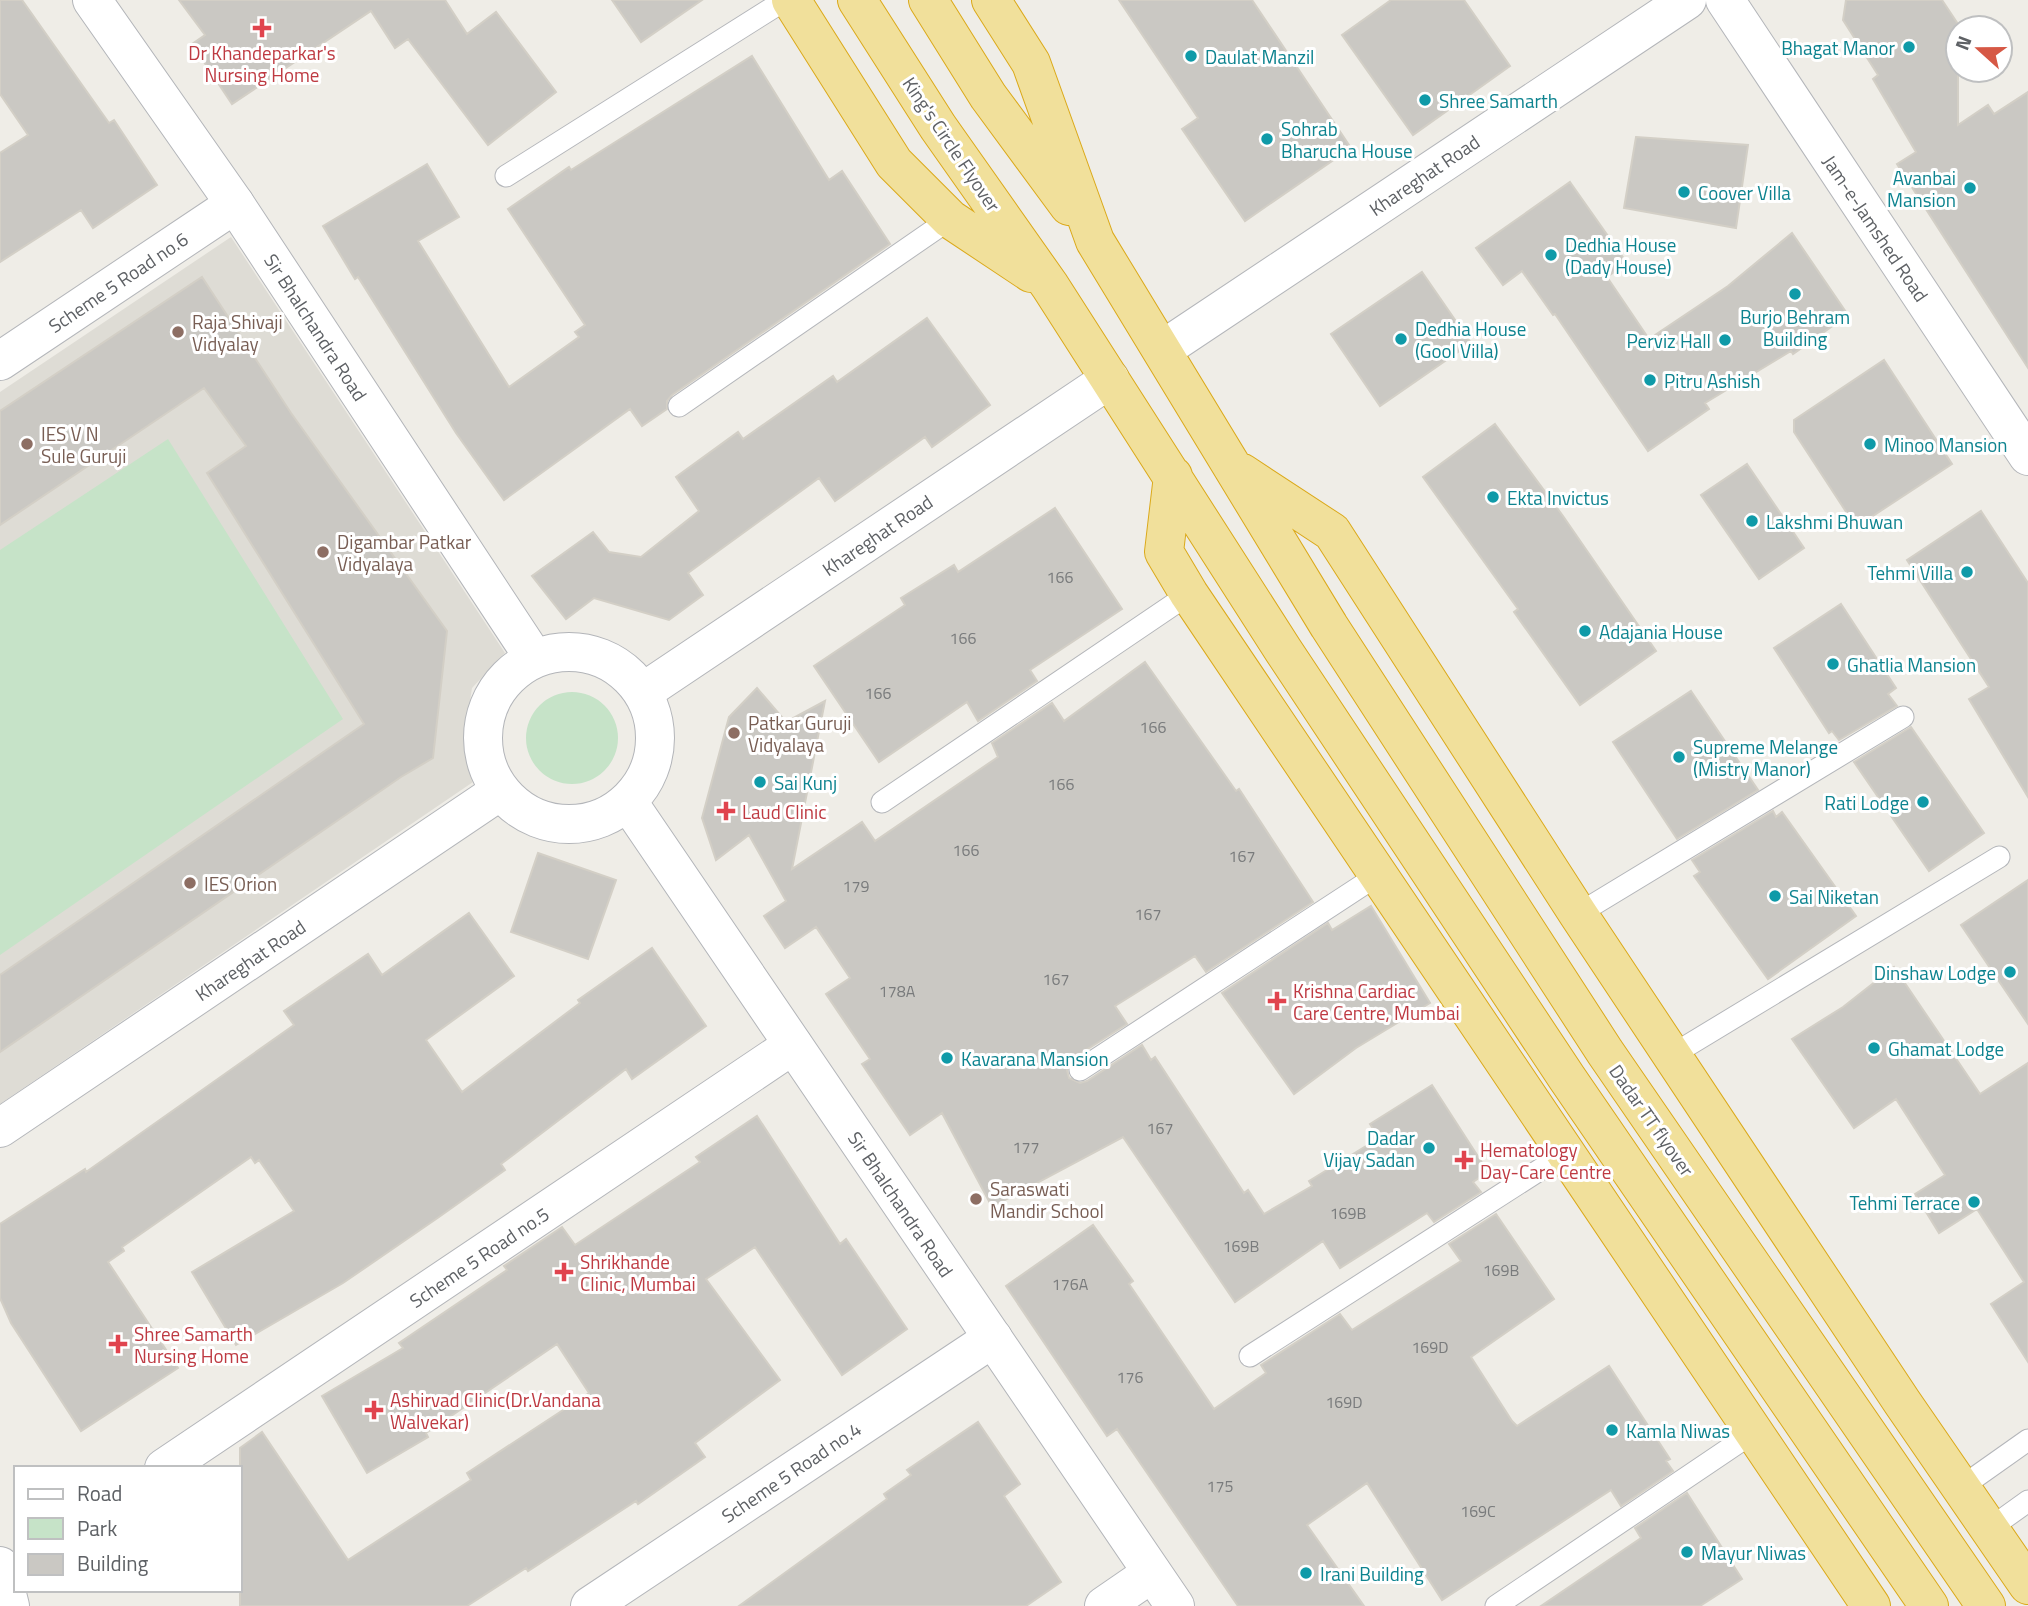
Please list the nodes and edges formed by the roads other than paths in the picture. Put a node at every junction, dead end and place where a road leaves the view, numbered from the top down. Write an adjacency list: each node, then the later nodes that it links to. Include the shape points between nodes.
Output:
1 (92, 0): 10 (street, Sir Bhalchandra Road)
2 (785, 0): 9 (lane)
3 (791, 0): 11 (highway, via 894,163)
4 (857, 0): 13 (highway, King's Circle Flyover, via 938,127)
5 (928, 0): 12 (highway, via 988,96)
6 (991, 0): 12 (highway, via 1031,63)
7 (1687, 0): 14 (street, Khareghat Road)
8 (1725, 0): 18 (street, Jam-e-Jamshed Road)
9 (506, 176)
10 (235, 204): 15 (street, Scheme 5 Road no.6); 22 (street, Sir Bhalchandra Road)
11 (950, 219): 13 (highway); 17 (lane)
12 (1096, 241): 14 (highway, Dadar TT flyover)
13 (1050, 286): 16 (highway, King's Circle Flyover)
14 (1162, 350): 19 (highway, Dadar TT flyover)
15 (0, 360)
16 (1110, 379): 20 (highway, King's Circle Flyover); 23 (street, Khareghat Road)
17 (679, 406)
18 (2028, 456)
19 (1234, 468): 30 (highway, via 1332,532); 52 (highway, Dadar TT flyover, via 1329,626 1605,1052)
20 (1173, 475): 21 (highway, via 1164,552); 51 (highway, King's Circle Flyover, via 1283,650 1567,1078)
21 (1189, 594): 27 (lane); 29 (highway)
22 (534, 658): 23 (street, via 583,652 611,661); 25 (street, via 510,674 492,699 483,730 486,762)
23 (643, 692): 26 (street, via 654,719 655,747 648,775)
24 (1903, 717): 30 (lane)
25 (500, 791): 26 (street, via 516,807 544,821 574,825 603,818); 34 (street, Khareghat Road)
26 (628, 802): 31 (street, Sir Bhalchandra Road)
27 (882, 802)
28 (1999, 857): 32 (lane)
29 (1378, 875): 33 (lane); 35 (highway)
30 (1578, 914): 32 (highway)
31 (793, 1045): 36 (street, Sir Bhalchandra Road); 40 (street, Scheme 5 Road no.5)
32 (1672, 1055): 41 (highway)
33 (1080, 1070)
34 (0, 1128)
35 (1566, 1153): 37 (lane); 38 (highway)
36 (993, 1338): 44 (street, Sir Bhalchandra Road); 46 (street, Scheme 5 Road no.4)
37 (1250, 1356)
38 (1754, 1432): 49 (lane); 50 (highway)
39 (2028, 1440): 41 (lane)
40 (167, 1466)
41 (1960, 1488): 43 (highway)
42 (2028, 1501): 43 (lane)
43 (1989, 1529): 45 (highway)
44 (1153, 1573): 47 (street); 48 (street, Sir Bhalchandra Road)
45 (2028, 1585)
46 (590, 1606)
47 (1104, 1606)
48 (1175, 1606)
49 (1496, 1606)
50 (1871, 1606)
51 (1929, 1606)
52 (1986, 1606)

